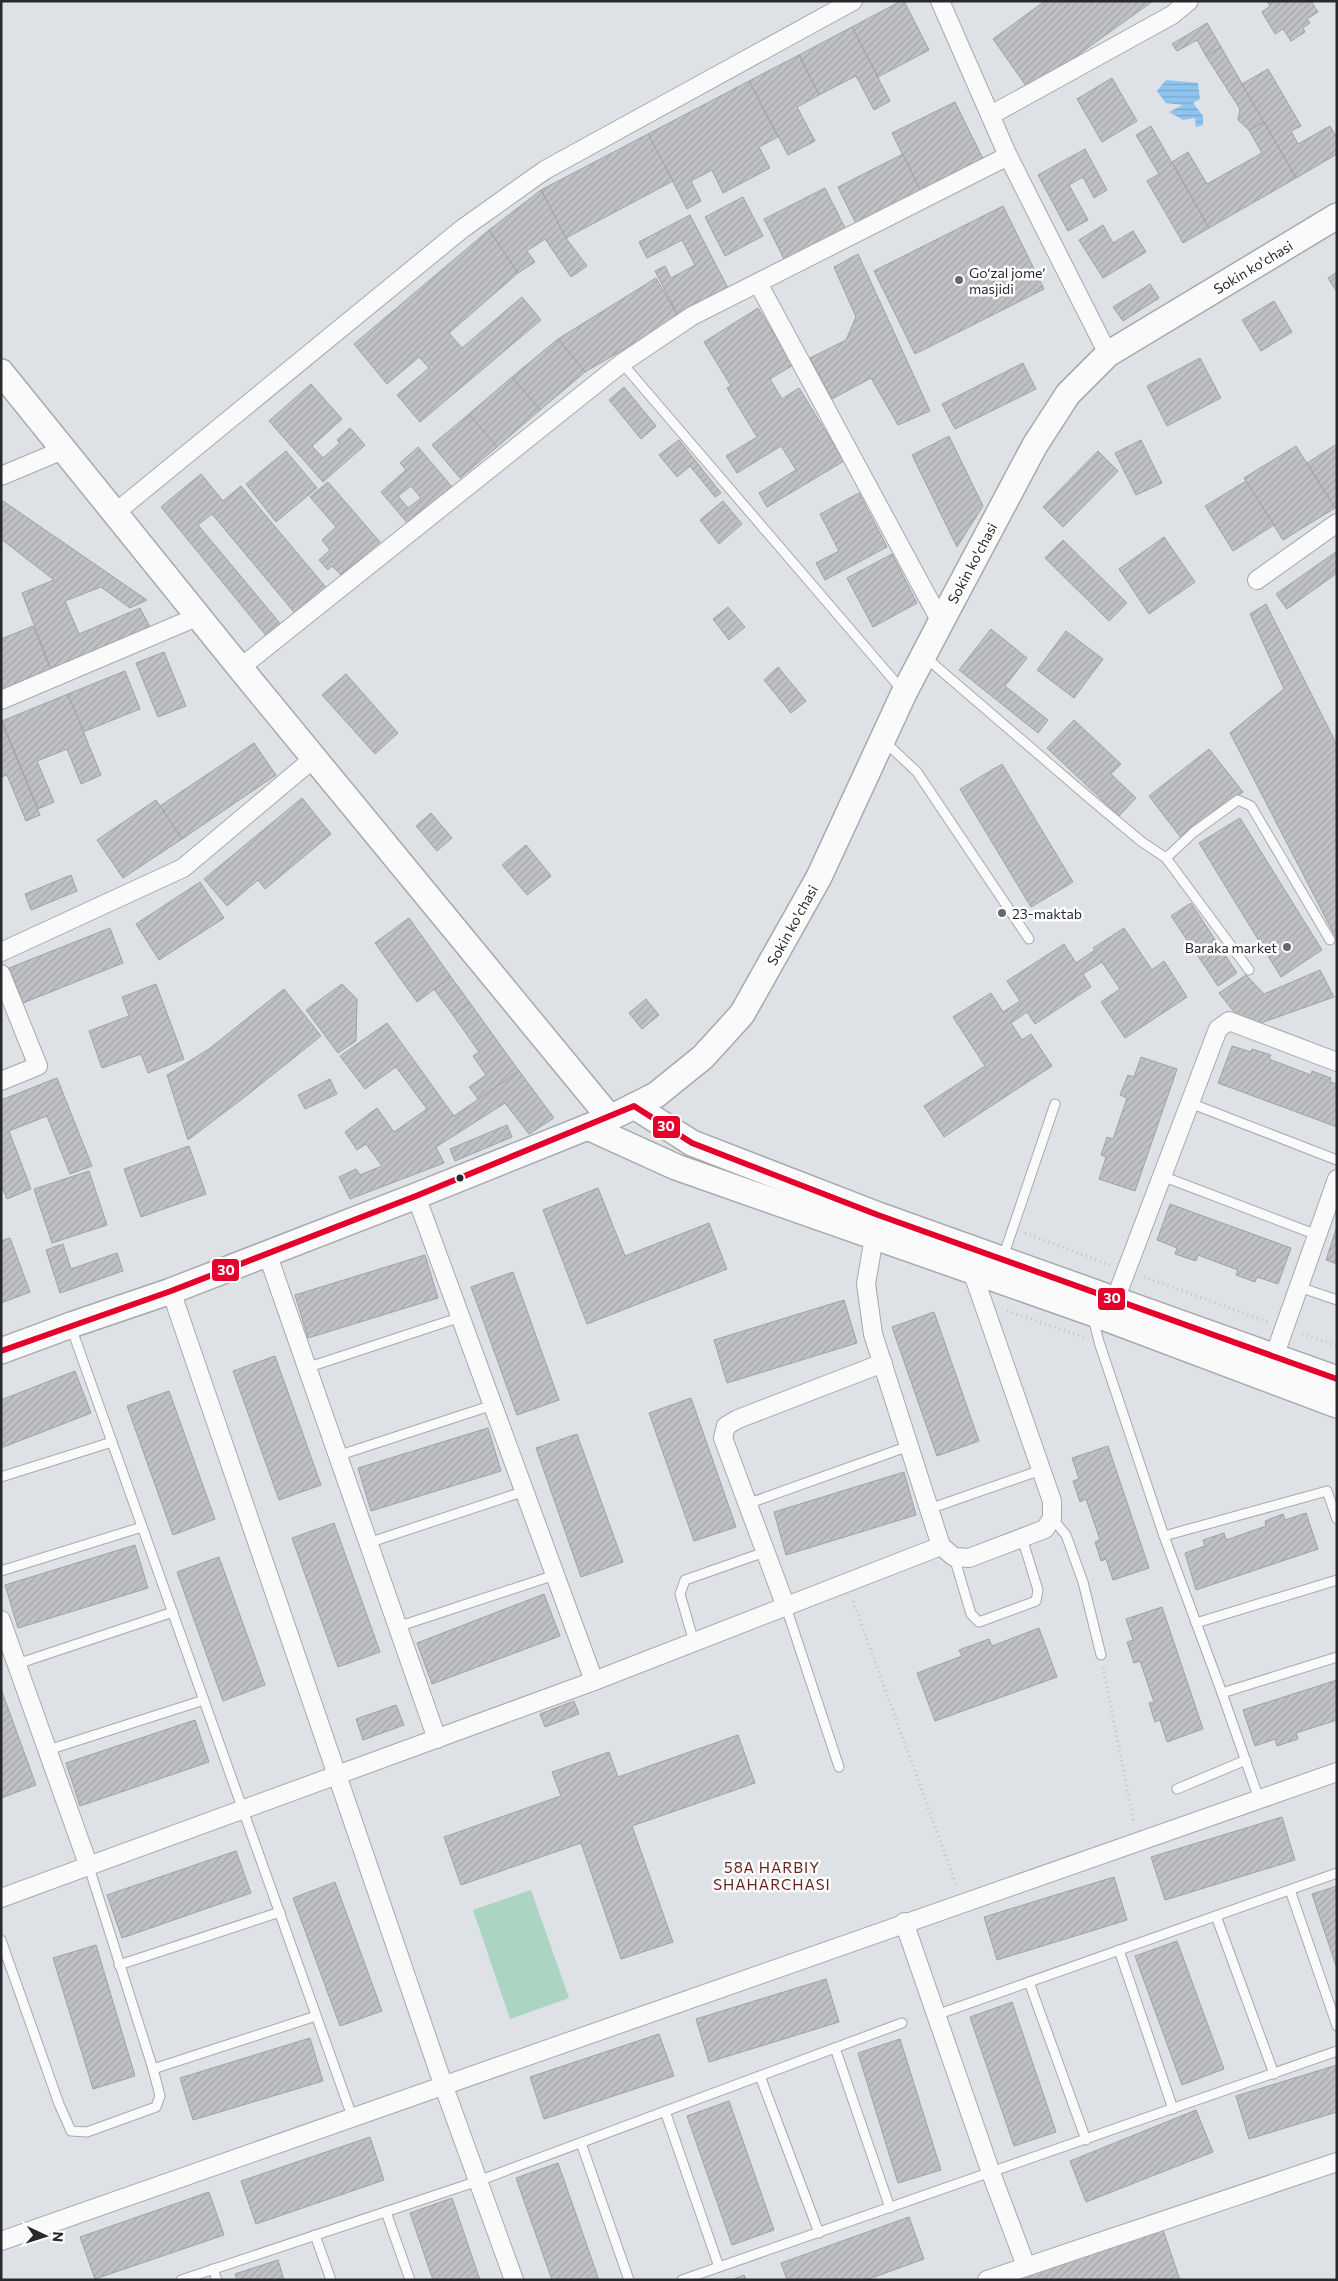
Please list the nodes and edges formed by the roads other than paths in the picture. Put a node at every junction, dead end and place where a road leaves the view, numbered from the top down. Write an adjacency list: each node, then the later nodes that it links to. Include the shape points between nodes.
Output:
1 (853, 1): 13 (street, via 545,170 462,229)
2 (940, 1): 4 (street)
3 (1190, 1): 4 (street, via 1172,15)
4 (991, 115): 5 (street)
5 (1008, 156): 7 (street); 8 (street)
6 (1337, 216): 8 (street, Sokin ko'chasi)
7 (758, 282): 9 (street, via 692,316); 17 (street)
8 (1108, 354): 17 (street, Sokin ko'chasi, via 1080,379 1056,411)
9 (622, 363): 19 (street); 20 (lane)
10 (1, 372): 11 (street)
11 (63, 450): 12 (street); 13 (street)
12 (1, 476)
13 (115, 513): 16 (street)
14 (1337, 523): 15 (street)
15 (1257, 580)
16 (199, 616): 19 (street); 21 (street)
17 (941, 622): 18 (street, Sokin ko'chasi)
18 (924, 656): 20 (street, Sokin ko'chasi); 24 (lane, via 1094,802)
19 (240, 668): 23 (street)
20 (904, 693): 22 (street, Sokin ko'chasi)
21 (1, 700)
22 (883, 740): 25 (lane, via 918,772); 34 (street, Sokin ko'chasi, via 819,877 742,1014 703,1056 656,1095)
23 (314, 758): 27 (street, via 183,868); 35 (street)
24 (1166, 858): 26 (lane, via 1194,832 1238,800 1251,806); 28 (lane)
25 (1029, 939)
26 (1330, 940)
27 (1, 952)
28 (1250, 970)
29 (1, 974): 31 (street, via 38,1066)
30 (1337, 1062): 33 (street, via 1230,1021 1218,1028)
31 (1, 1081)
32 (1055, 1104): 43 (lane)
33 (1190, 1104): 36 (lane); 37 (street)
34 (634, 1106): 35 (street, Sokin ko'chasi); 43 (street, via 692,1143)
35 (599, 1122): 39 (street, Sokin ko'chasi); 41 (street, via 676,1167)
36 (1337, 1160)
37 (1162, 1176): 40 (lane); 47 (street)
38 (1337, 1179): 40 (street)
39 (416, 1196): 42 (street, Sokin ko'chasi); 50 (street)
40 (1317, 1235): 45 (street)
41 (874, 1237): 44 (street); 54 (street, via 866,1284 873,1334)
42 (267, 1253): 46 (street, Sokin ko'chasi); 55 (street)
43 (1002, 1260): 47 (street)
44 (972, 1271): 49 (street); 62 (street)
45 (1299, 1287): 48 (lane); 53 (street)
46 (171, 1291): 51 (street, Sokin ko'chasi); 95 (street)
47 (1115, 1300): 53 (street)
48 (1337, 1300)
49 (1092, 1314): 58 (street); 70 (lane)
50 (460, 1317): 55 (lane); 57 (street)
51 (70, 1325): 52 (street, Sokin ko'chasi); 59 (lane)
52 (1, 1351)
53 (1274, 1357): 56 (street)
54 (883, 1363): 60 (street); 65 (street, via 726,1426 723,1438)
55 (306, 1368): 61 (street)
56 (1337, 1379)
57 (493, 1405): 61 (lane); 64 (street)
58 (1337, 1405)
59 (112, 1442): 63 (lane); 69 (lane)
60 (909, 1446): 65 (lane); 66 (street)
61 (337, 1456): 72 (street)
62 (1041, 1470): 66 (lane); 68 (street, via 1052,1501)
63 (1, 1477)
64 (525, 1492): 72 (lane); 76 (street)
65 (747, 1504): 74 (street)
66 (930, 1510): 73 (street)
67 (1336, 1513): 70 (lane, via 1327,1491)
68 (1052, 1518): 71 (street, via 1045,1529); 84 (lane, via 1066,1535 1083,1582)
69 (142, 1527): 75 (lane); 79 (lane)
70 (1164, 1536): 81 (lane)
71 (1022, 1538): 73 (street, via 969,1558); 73 (lane, via 1038,1590 1036,1601 978,1622 971,1614)
72 (368, 1543): 82 (street)
73 (948, 1551): 78 (street)
74 (765, 1552): 78 (street); 83 (lane, via 685,1580 680,1594)
75 (1, 1571)
76 (555, 1575): 82 (lane); 87 (street)
77 (1337, 1580): 81 (lane)
78 (786, 1608): 83 (street); 93 (lane)
79 (173, 1612): 86 (lane); 89 (lane)
80 (1, 1620): 86 (street)
81 (1196, 1623): 88 (lane)
82 (397, 1627): 90 (street)
83 (694, 1642): 87 (street)
84 (1101, 1655)
85 (1337, 1656): 88 (lane)
86 (18, 1664): 91 (street)
87 (594, 1681): 90 (street)
88 (1222, 1692): 92 (lane)
89 (204, 1700): 91 (lane); 98 (lane)
90 (437, 1739): 95 (street)
91 (48, 1750): 99 (street)
92 (1246, 1760): 96 (lane); 97 (lane)
93 (840, 1768)
94 (1337, 1772): 97 (street)
95 (337, 1776): 98 (street); 119 (street)
96 (1177, 1789)
97 (1259, 1799): 105 (street)
98 (244, 1811): 99 (street); 103 (lane)
99 (88, 1867): 102 (street); 108 (lane)
100 (1337, 1873): 101 (lane)
101 (1290, 1890): 104 (lane); 113 (lane)
102 (1, 1898)
103 (280, 1912): 108 (lane); 111 (lane)
104 (1216, 1916): 107 (lane); 117 (lane)
105 (904, 1922): 110 (street); 119 (street)
106 (1, 1940): 116 (lane, via 59,2104 72,2131 88,2132 156,2107 160,2096)
107 (1119, 1950): 109 (lane); 120 (lane)
108 (119, 1965): 116 (lane)
109 (1029, 1982): 110 (lane); 123 (lane)
110 (936, 2015): 126 (street)
111 (316, 2016): 116 (lane); 122 (lane)
112 (902, 2023): 114 (lane)
113 (1337, 2026)
114 (834, 2048): 118 (lane); 128 (lane)
115 (1337, 2051): 117 (lane)
116 (153, 2069)
117 (1274, 2074): 120 (lane)
118 (760, 2076): 121 (lane); 130 (lane)
119 (444, 2087): 122 (street); 127 (street)
120 (1172, 2109): 123 (lane)
121 (665, 2111): 124 (lane); 134 (lane)
122 (353, 2119): 132 (street)
123 (1086, 2140): 126 (lane)
124 (581, 2142): 127 (lane); 141 (lane)
125 (1337, 2162): 133 (street)
126 (991, 2173): 128 (lane); 133 (street)
127 (478, 2181): 129 (lane); 140 (street)
128 (890, 2208): 130 (lane)
129 (386, 2212): 131 (lane); 139 (lane)
130 (819, 2233): 134 (lane)
131 (315, 2235): 135 (lane); 138 (lane)
132 (1, 2242)
133 (1026, 2266): 143 (street)
134 (719, 2267): 142 (lane)
135 (213, 2269): 136 (lane); 137 (lane)
136 (181, 2280)
137 (216, 2280)
138 (331, 2280)
139 (410, 2280)
140 (514, 2280)
141 (629, 2280)
142 (682, 2280)
143 (988, 2280)

